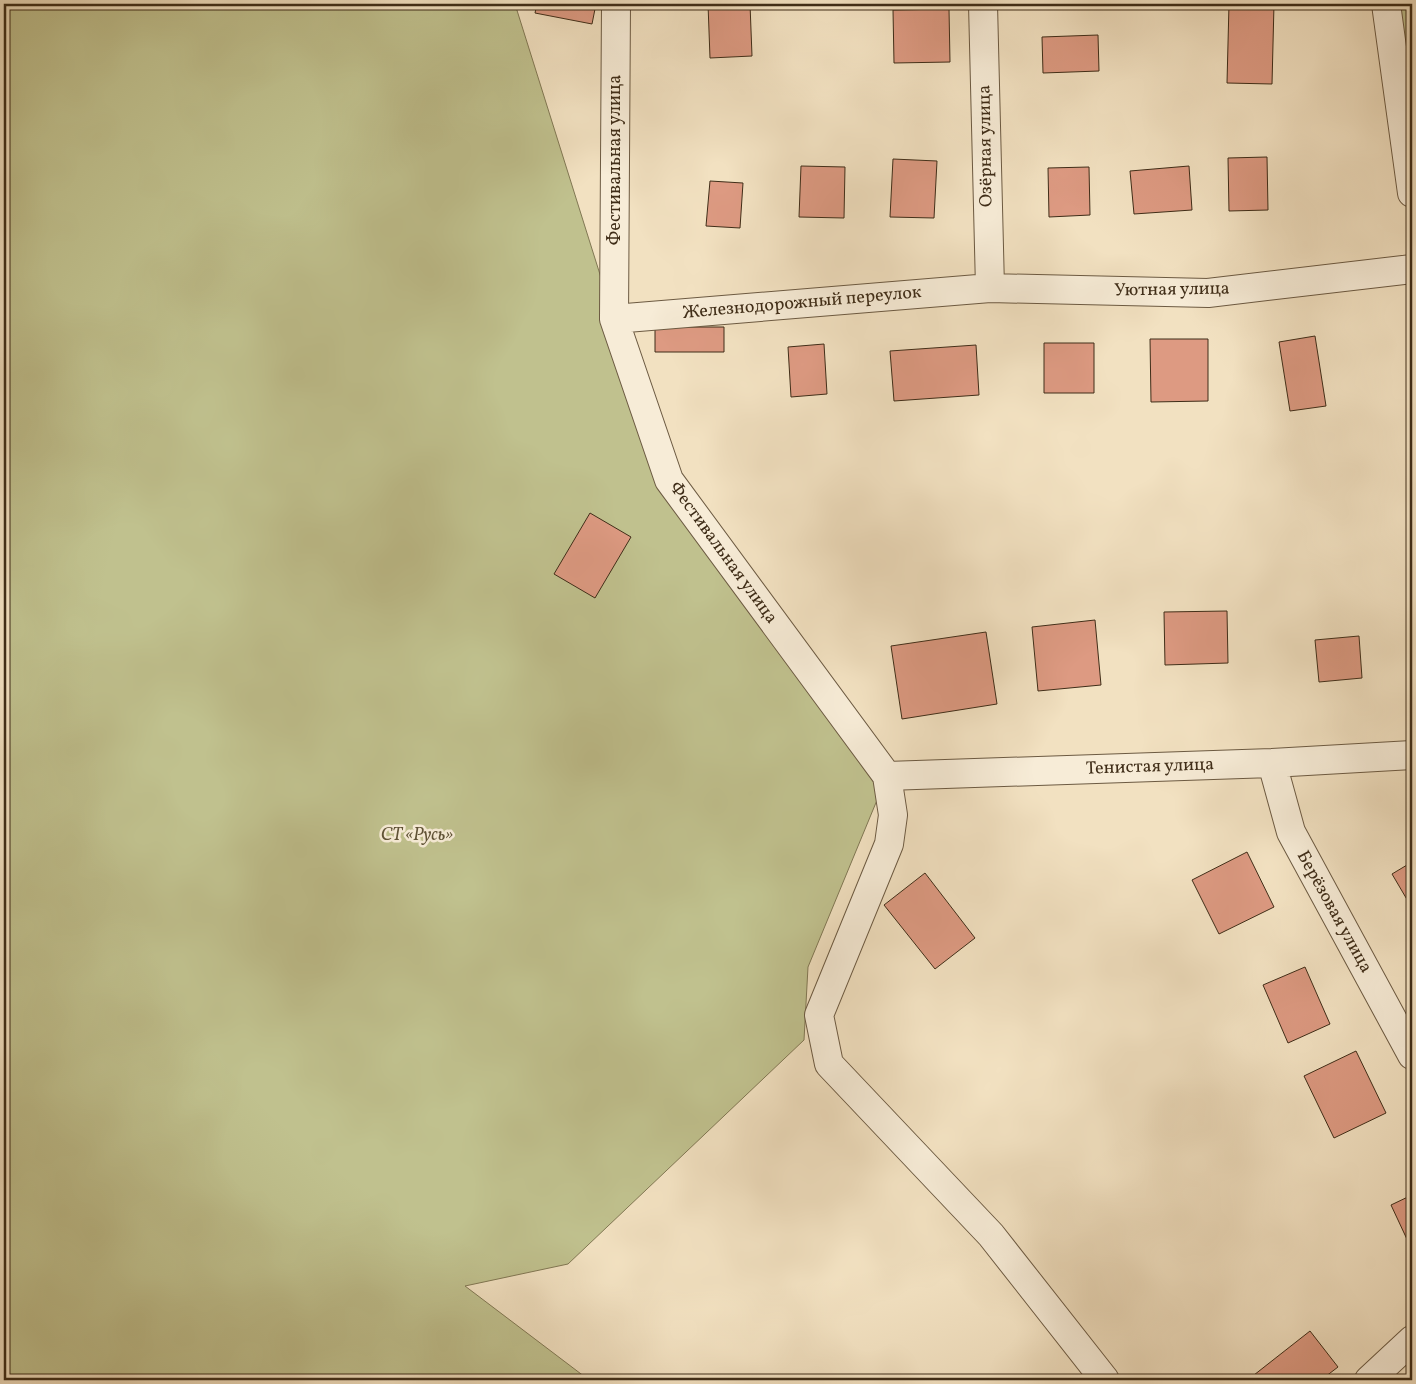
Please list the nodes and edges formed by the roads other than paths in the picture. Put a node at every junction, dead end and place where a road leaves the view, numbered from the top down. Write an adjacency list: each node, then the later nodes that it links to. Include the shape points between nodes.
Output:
1 (616, 4): 7 (street, Фестивальная улица)
2 (983, 4): 6 (street, Озёрная улица)
3 (1386, 4): 4 (street)
4 (1412, 192)
5 (1412, 269): 6 (street, Уютная улица, via 1208,292)
6 (990, 288): 7 (street, Железнодорожный переулок)
7 (614, 319): 10 (street, Фестивальная улица, via 669,480)
8 (1412, 755): 9 (street, Тенистая улица)
9 (1272, 763): 10 (street, Тенистая улица); 11 (street, Берёзовая улица, via 1291,832)
10 (887, 776): 13 (street, via 893,814 889,844 819,1015 829,1064 991,1235)
11 (1412, 1056)
12 (1412, 1340): 14 (street)
13 (1105, 1380)
14 (1369, 1380)

